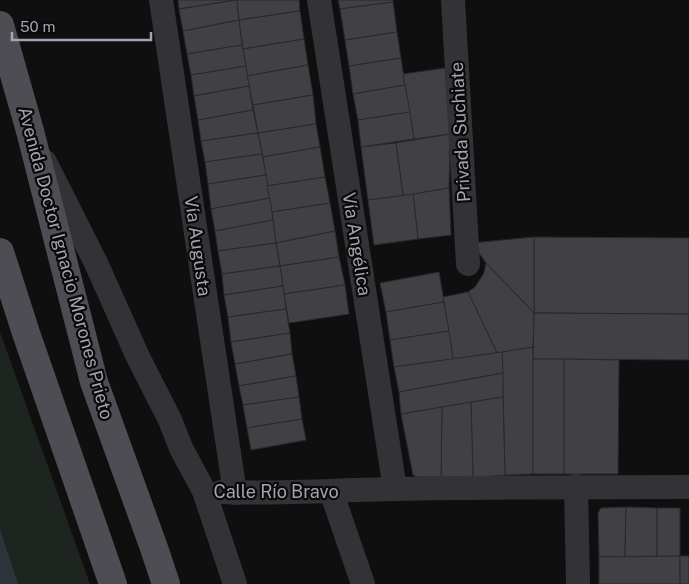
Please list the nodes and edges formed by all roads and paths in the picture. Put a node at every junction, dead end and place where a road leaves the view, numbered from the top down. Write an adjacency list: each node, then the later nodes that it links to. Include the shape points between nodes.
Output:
1 (161, 0): 13 (street, Vía Augusta)
2 (319, 0): 10 (street, Vía Angélica)
3 (453, 0): 7 (street, Privada Suchiate)
4 (0, 25): 5 (main road, Avenida Doctor Ignacio Morones Prieto)
5 (30, 131): 11 (street, Calle Río Bravo); 15 (main road, Avenida Doctor Ignacio Morones Prieto, via 94,382)
6 (0, 252): 14 (main road)
7 (468, 264)
8 (576, 486): 9 (street, Calle Río Bravo); 10 (street, Calle Río Bravo); 18 (street)
9 (689, 487)
10 (395, 488): 12 (street, Calle Río Bravo)
11 (204, 491): 13 (street, Calle Río Bravo); 16 (street)
12 (331, 491): 13 (street, Calle Río Bravo); 17 (street)
13 (235, 493)
14 (112, 584)
15 (166, 584)
16 (235, 584)
17 (362, 584)
18 (578, 584)

